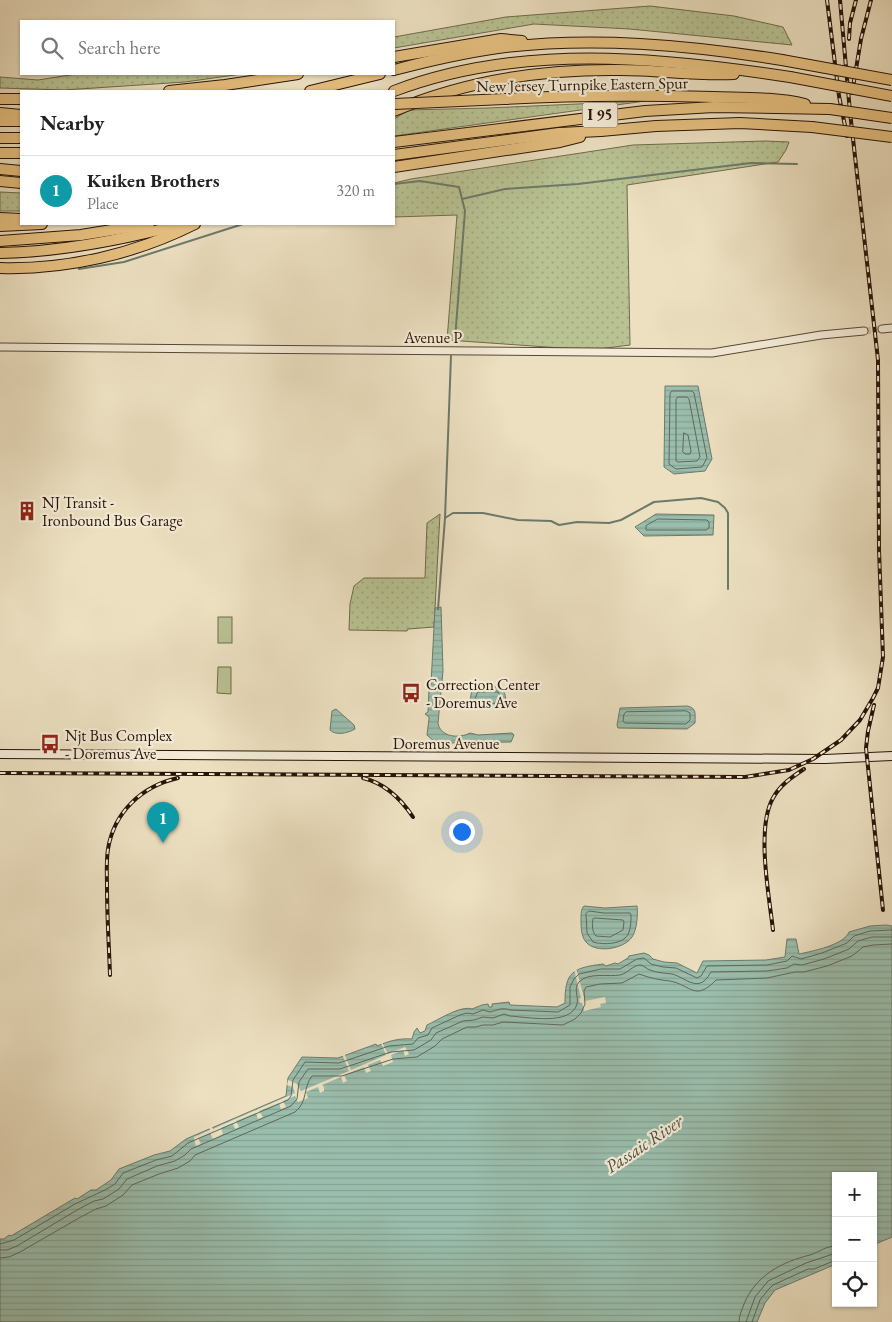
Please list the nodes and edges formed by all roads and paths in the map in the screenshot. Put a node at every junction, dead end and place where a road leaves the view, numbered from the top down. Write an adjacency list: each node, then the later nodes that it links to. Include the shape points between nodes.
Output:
1 (555, 44): 2 (highway, via 501,40); 3 (highway, via 484,50); 7 (highway, bridge, via 661,46 725,52)
2 (395, 57)
3 (395, 70)
4 (760, 72): 10 (highway, via 653,61 545,60 475,68); 11 (highway, bridge); 16 (highway, via 712,75 621,70 545,72 472,84)
5 (291, 75): 8 (highway)
6 (376, 75): 9 (highway)
7 (892, 80)
8 (178, 90)
9 (314, 90)
10 (395, 91)
11 (892, 96)
12 (0, 99): 13 (highway)
13 (20, 99)
14 (395, 104): 15 (highway, New Jersey Turnpike Eastern Spur / I 95, bridge, via 640,95 744,98)
15 (806, 106): 19 (highway, New Jersey Turnpike Eastern Spur / I 95, bridge); 26 (highway, New Jersey Turnpike Eastern Spur / I 95, via 645,111)
16 (395, 111)
17 (0, 113): 18 (highway)
18 (20, 115)
19 (892, 118)
20 (0, 121): 21 (highway)
21 (20, 122)
22 (601, 131): 23 (highway, I 95, bridge, via 705,123 774,124); 29 (highway, I 95, via 559,133); 30 (highway, I 95, via 560,142)
23 (892, 137)
24 (0, 138): 25 (highway)
25 (20, 138)
26 (395, 142)
27 (0, 153): 28 (highway)
28 (20, 153)
29 (395, 155)
30 (395, 167)
31 (0, 169): 32 (highway)
32 (20, 170)
33 (0, 181): 34 (highway)
34 (20, 183)
35 (0, 218): 36 (highway)
36 (20, 218)
37 (21, 225): 41 (highway)
38 (143, 225): 42 (highway, via 81,236)
39 (178, 225): 43 (highway, via 95,244)
40 (192, 225): 44 (highway, via 150,243 104,257 57,266)
41 (0, 226)
42 (0, 241)
43 (0, 253)
44 (0, 268)
45 (892, 328): 46 (street)
46 (882, 329)
47 (864, 331): 48 (street, Avenue P, via 712,353)
48 (0, 347)
49 (0, 754): 50 (main road, Doremus Avenue, via 820,759)
50 (892, 756)

